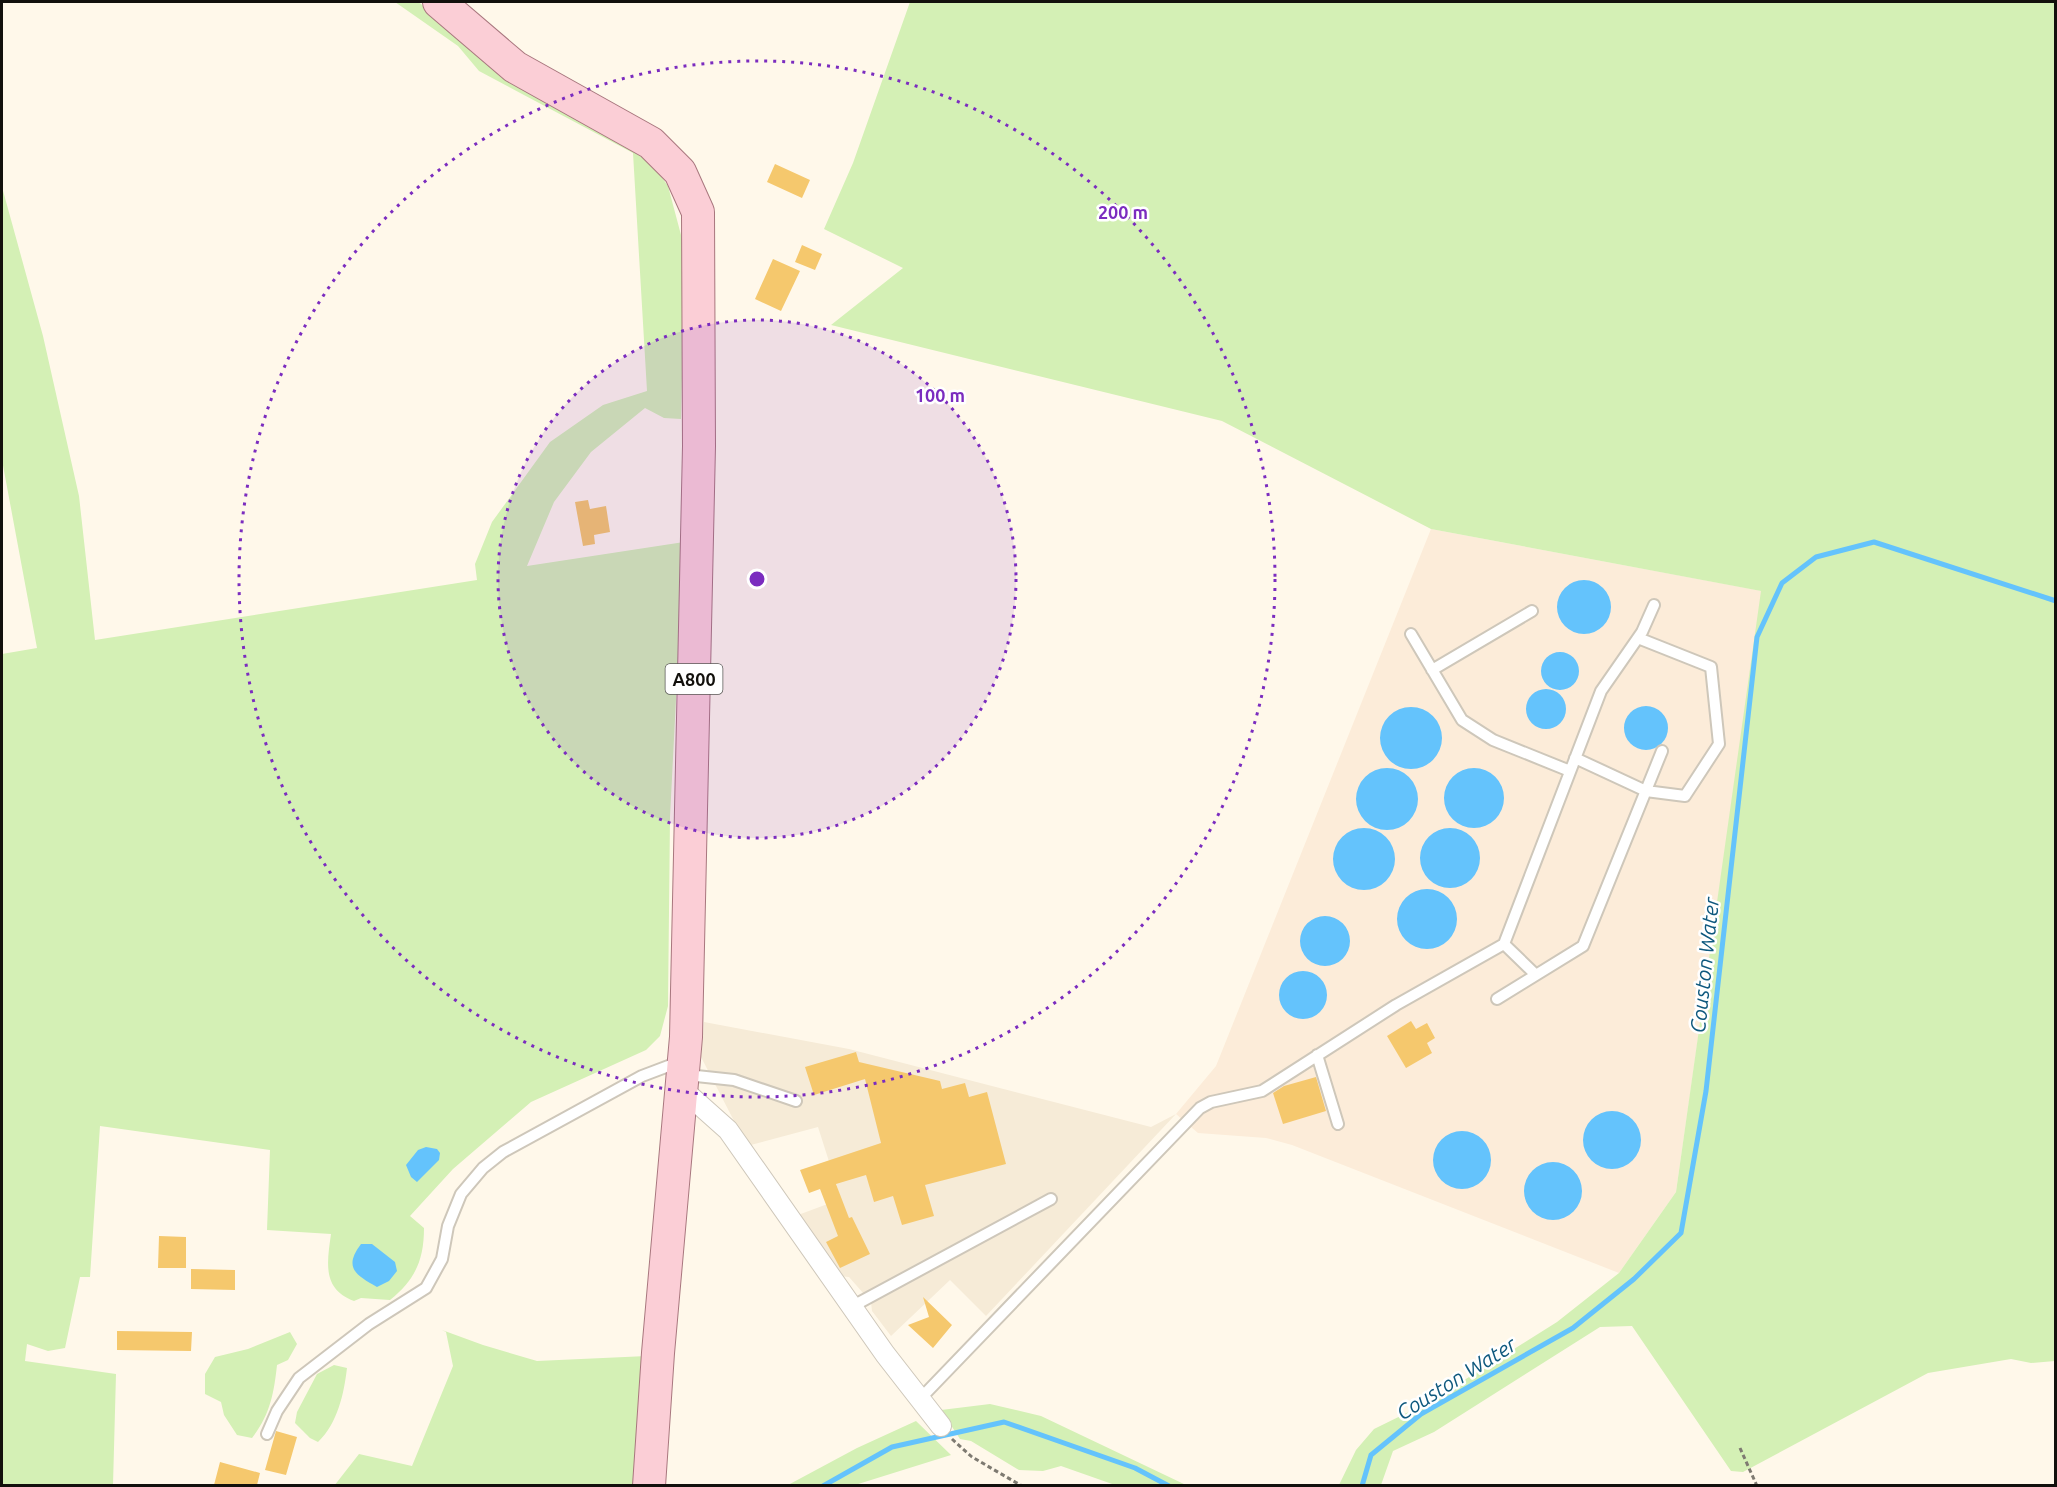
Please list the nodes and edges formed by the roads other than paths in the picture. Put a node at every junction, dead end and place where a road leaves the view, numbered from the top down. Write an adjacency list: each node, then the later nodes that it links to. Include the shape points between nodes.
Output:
1 (439, 2): 15 (main road, A800, via 515,67 651,143 680,172 698,212 699,446)
2 (1654, 604): 5 (lane)
3 (1532, 611): 6 (lane)
4 (1411, 634): 6 (lane)
5 (1638, 638): 8 (lane, via 1601,691); 10 (lane, via 1711,667 1719,744 1685,796)
6 (1432, 670): 9 (lane, via 1462,720 1472,729)
7 (1662, 752): 10 (lane)
8 (1575, 758): 9 (lane); 10 (lane)
9 (1570, 771): 11 (lane)
10 (1646, 791): 12 (lane, via 1583,946)
11 (1504, 944): 12 (lane); 14 (lane)
12 (1536, 975): 13 (lane)
13 (1497, 999)
14 (1317, 1055): 17 (lane); 20 (lane, via 1262,1091 1210,1102 1200,1108)
15 (683, 1075): 16 (lane, via 734,1080); 19 (street, via 728,1130); 22 (lane, via 642,1076 503,1152 483,1168 460,1194 448,1226 442,1259 426,1288 369,1324 299,1378); 23 (main road, A800)
16 (796, 1101)
17 (1338, 1124)
18 (1051, 1199): 19 (lane)
19 (853, 1306): 20 (street)
20 (921, 1398): 21 (street)
21 (941, 1426)
22 (267, 1434)
23 (649, 1485)

